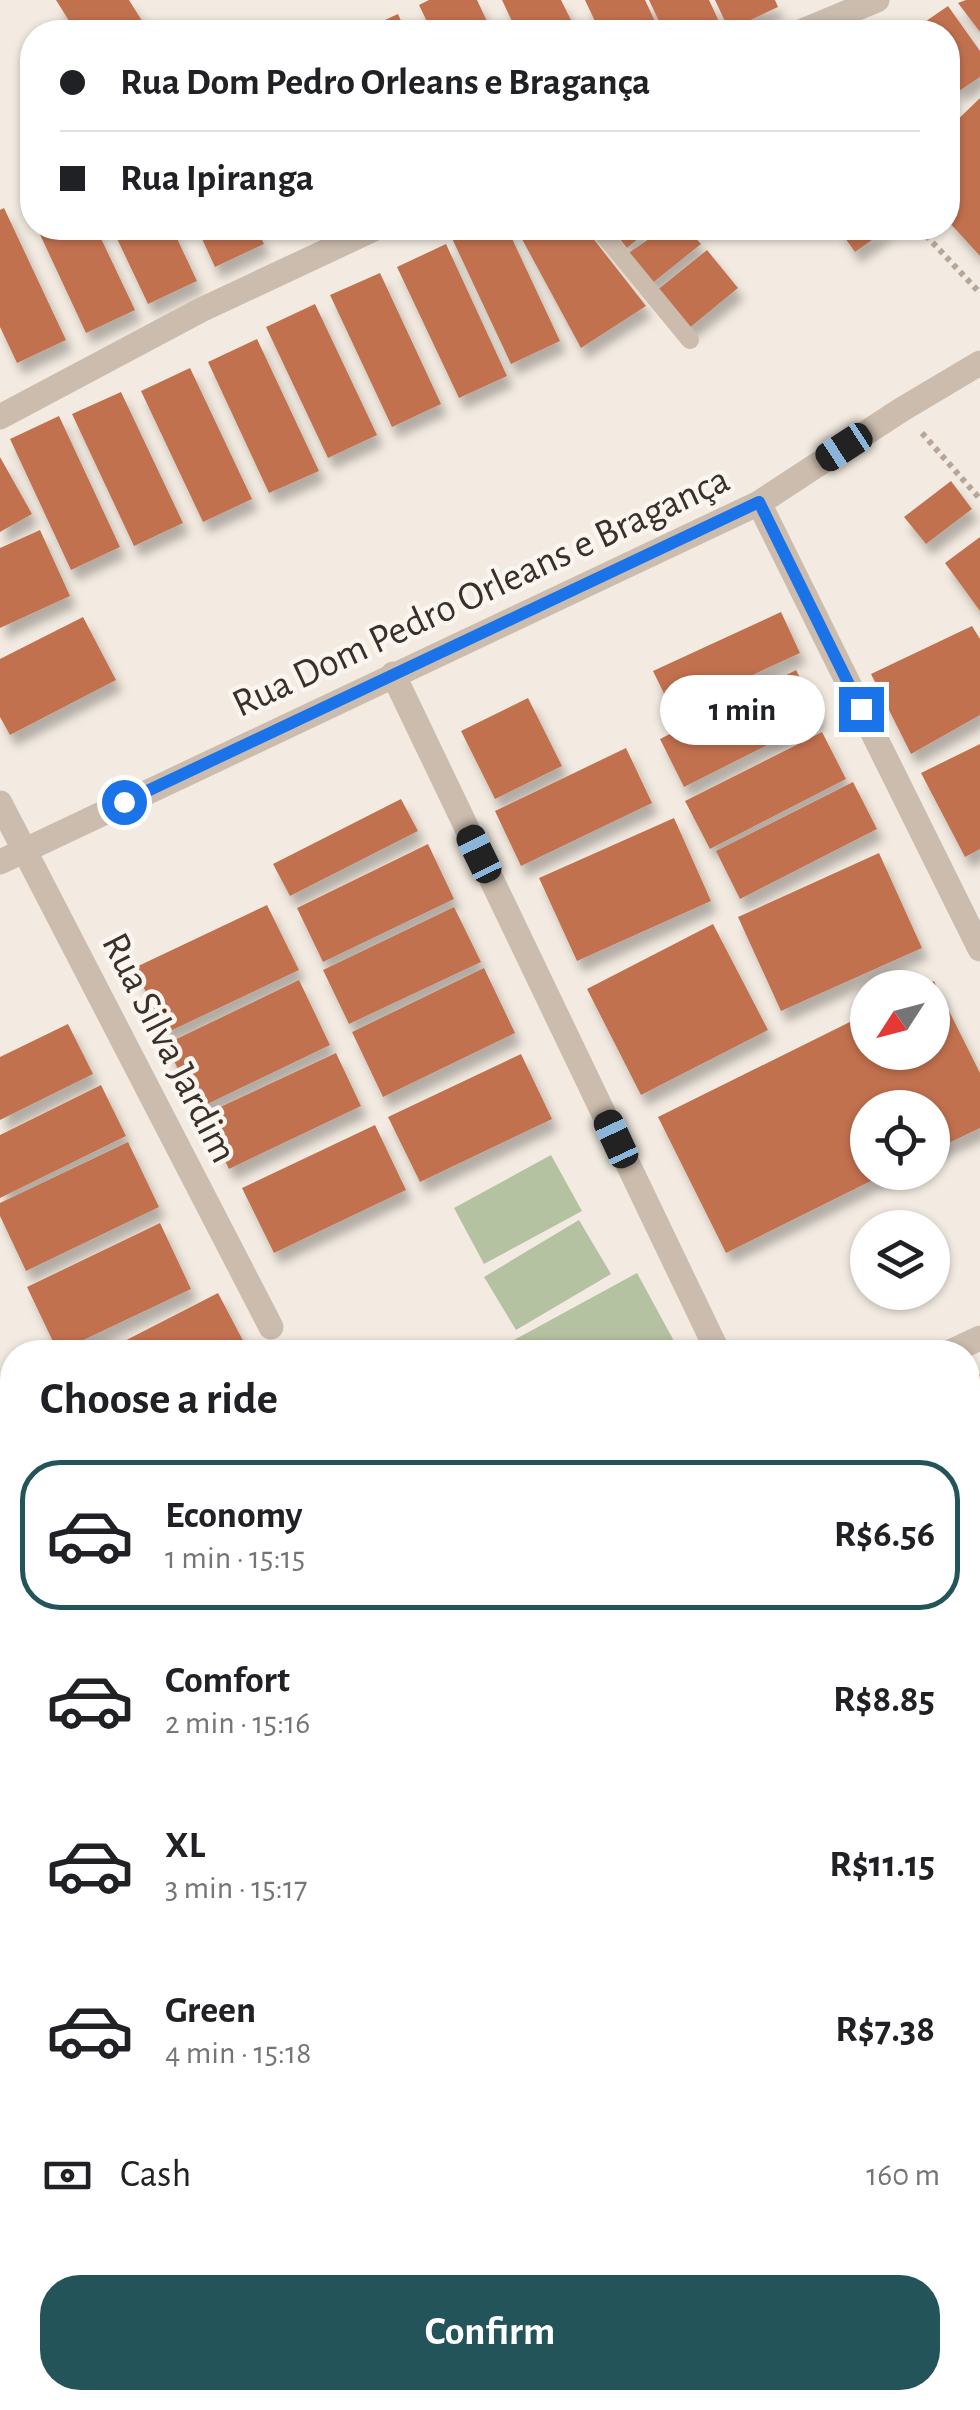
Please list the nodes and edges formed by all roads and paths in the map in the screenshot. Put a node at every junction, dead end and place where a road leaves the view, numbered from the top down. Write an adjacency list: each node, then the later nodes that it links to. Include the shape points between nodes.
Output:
1 (877, 0): 2 (street)
2 (829, 20)
3 (350, 240): 10 (street)
4 (608, 240): 7 (lane)
5 (930, 240): 6 (path)
6 (980, 293)
7 (690, 340)
8 (980, 364): 9 (street, Rua Dom Pedro Orleans e Bragança)
9 (901, 410): 11 (path); 12 (street, Rua Dom Pedro Orleans e Bragança)
10 (0, 417)
11 (980, 499)
12 (759, 502): 13 (street, Rua Dom Pedro Orleans e Bragança); 17 (street)
13 (392, 674): 15 (street, Rua Dom Pedro Orleans e Bragança); 19 (street)
14 (0, 803): 15 (street, Rua Silva Jardim)
15 (24, 851): 16 (street, Rua Dom Pedro Orleans e Bragança); 18 (street, Rua Silva Jardim)
16 (0, 862)
17 (980, 949)
18 (271, 1327)
19 (712, 1340)

